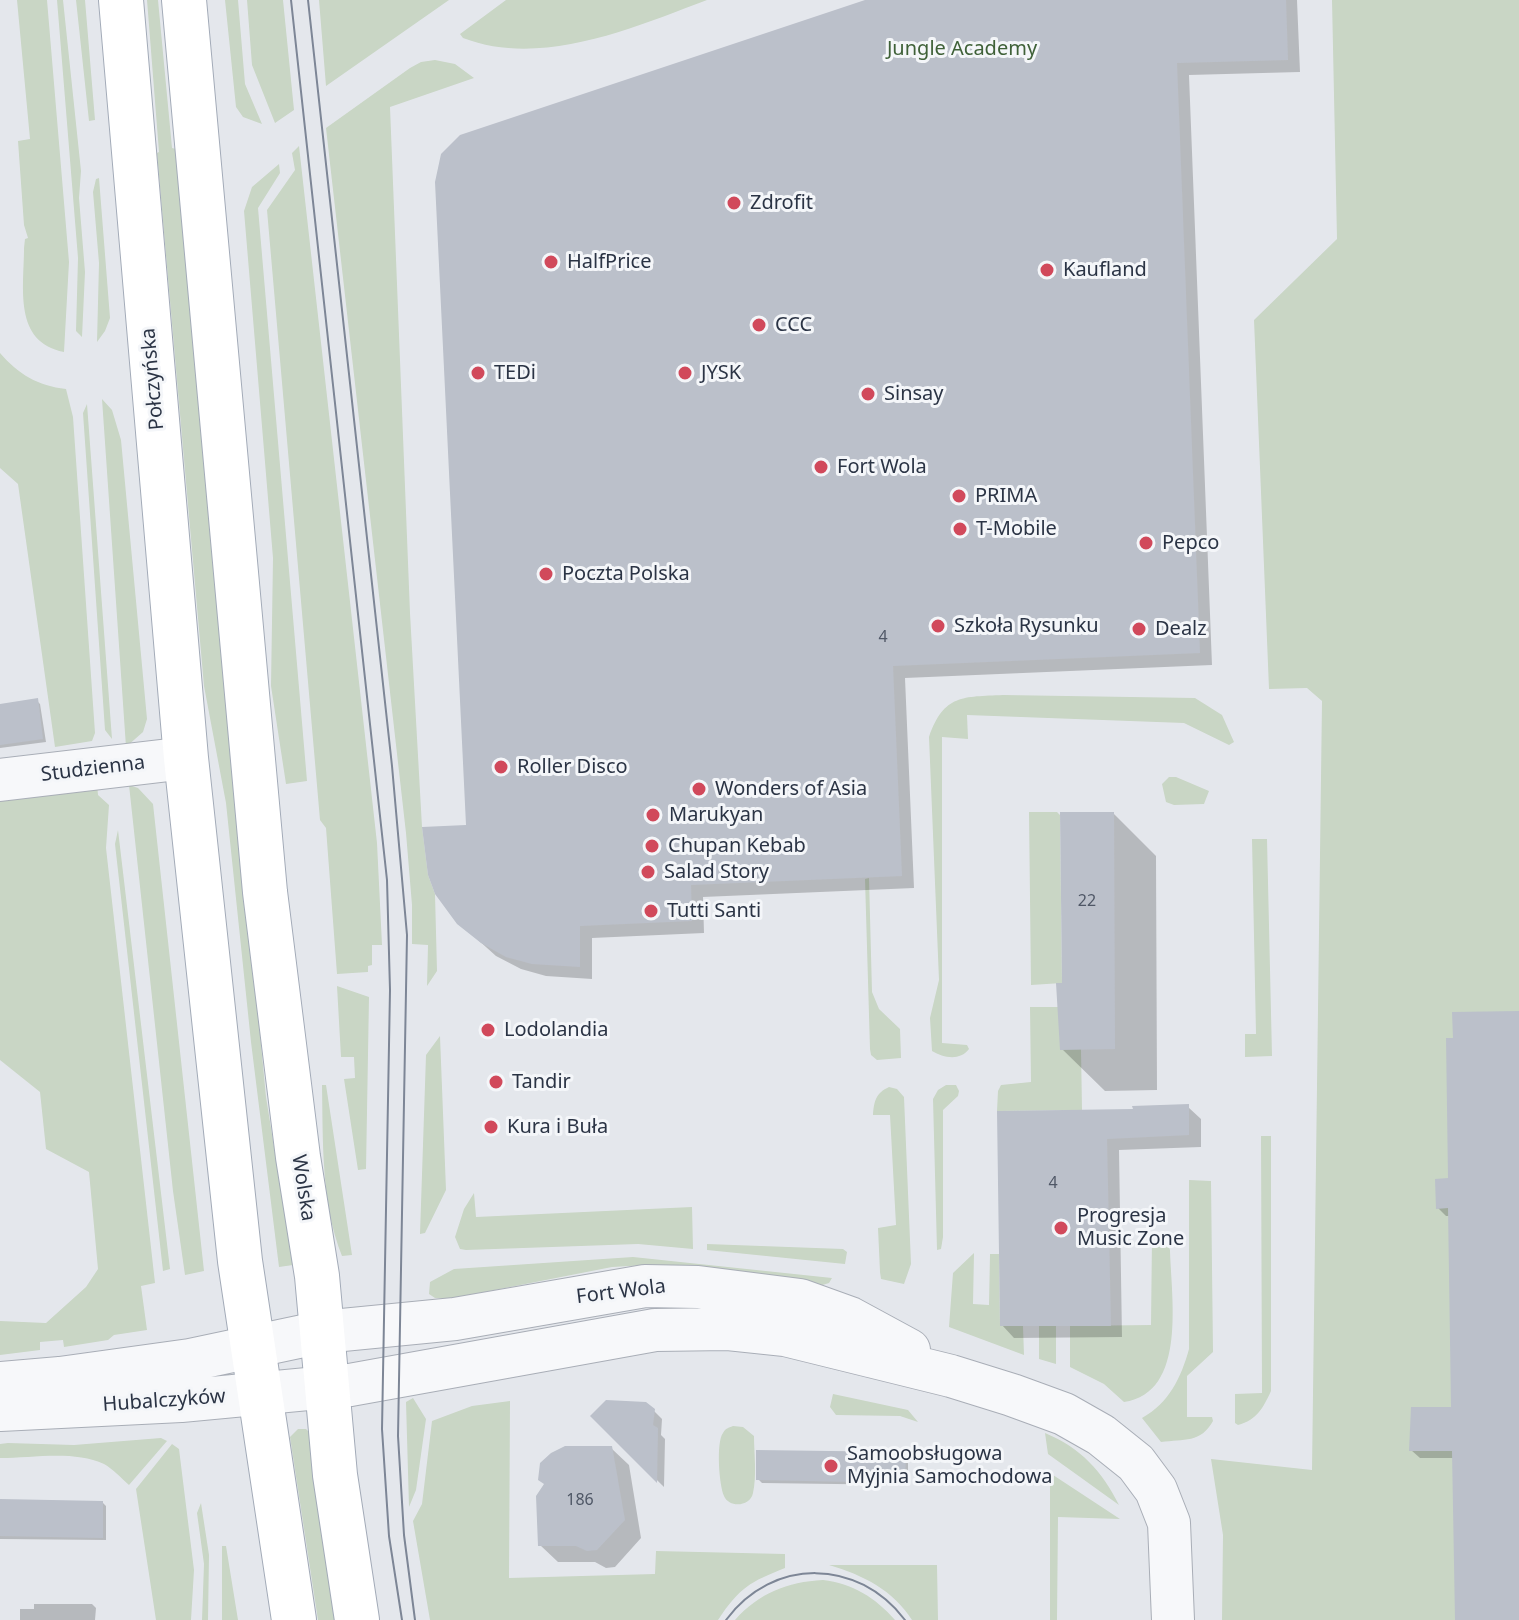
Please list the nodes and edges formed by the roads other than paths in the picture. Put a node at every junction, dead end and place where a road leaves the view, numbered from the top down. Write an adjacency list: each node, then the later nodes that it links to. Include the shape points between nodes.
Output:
1 (121, 0): 3 (main road, Połczyńska)
2 (184, 0): 5 (main road, Wolska, via 265,892)
3 (186, 758): 4 (street, Studzienna); 6 (main road)
4 (0, 780)
5 (322, 1332): 6 (street, Hubalczyków); 7 (street, Fort Wola, via 469,1317 637,1287 692,1286 771,1295 825,1308 881,1333); 9 (main road, Wolska)
6 (253, 1348): 8 (street, Hubalczyków); 10 (main road)
7 (951, 1376): 9 (street, Fort Wola, via 785,1335 689,1328 620,1334); 14 (street, Fort Wola, via 1064,1414 1136,1463 1156,1490 1169,1523)
8 (0, 1383)
9 (328, 1388): 10 (street, Hubalczyków); 13 (main road, Wolska)
10 (260, 1394): 11 (street, Hubalczyków); 12 (main road)
11 (0, 1410)
12 (294, 1620)
13 (357, 1620)
14 (1173, 1620)

